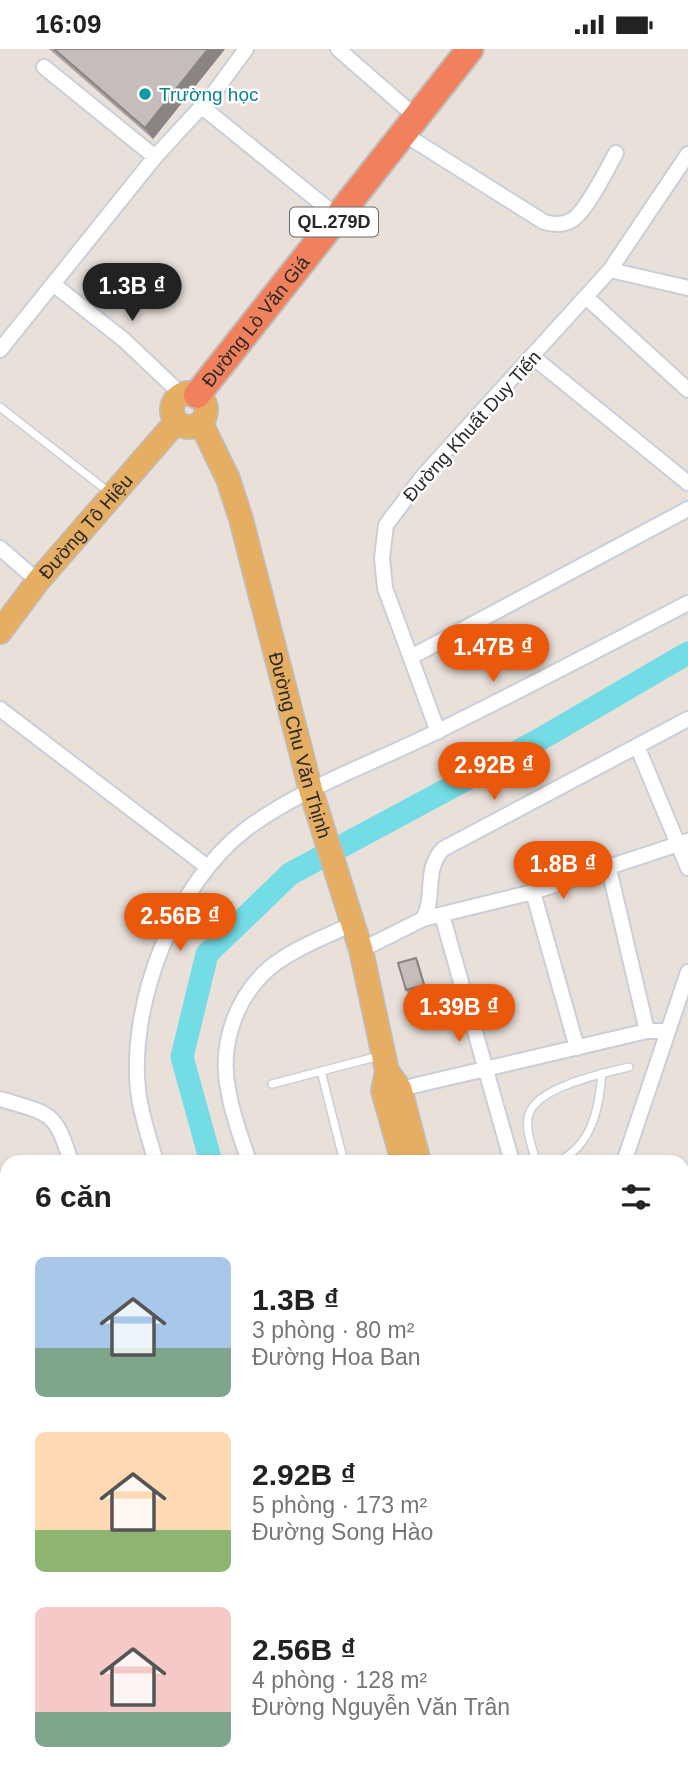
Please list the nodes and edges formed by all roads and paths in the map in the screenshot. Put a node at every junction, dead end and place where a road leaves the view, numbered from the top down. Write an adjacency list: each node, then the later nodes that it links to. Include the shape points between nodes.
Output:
1 (246, 49): 5 (street)
2 (338, 49): 6 (street)
3 (470, 49): 6 (highway, Đường Lò Văn Giá / QL.279D)
4 (44, 68): 9 (street)
5 (201, 106): 9 (street); 10 (street)
6 (410, 125): 7 (street, via 553,224 576,217); 10 (highway, Đường Lò Văn Giá / QL.279D)
7 (616, 153)
8 (688, 154): 11 (street, Đường Khuất Duy Tiến)
9 (155, 157): 12 (street)
10 (338, 217): 18 (highway, Đường Lò Văn Giá / QL.279D)
11 (610, 270): 13 (street); 14 (street, Đường Khuất Duy Tiến)
12 (53, 284): 15 (street); 18 (street)
13 (688, 288)
14 (586, 297): 16 (street, Đường Khuất Duy Tiến); 17 (street)
15 (0, 351)
16 (533, 357): 22 (street); 29 (street, Đường Khuất Duy Tiến, via 424,476 386,525 385,589)
17 (688, 390)
18 (189, 395): 20 (main road, via 172,407); 21 (main road, via 206,408)
19 (0, 407): 23 (lane)
20 (176, 422): 21 (main road, via 188,427); 23 (main road, Đường Tô Hiệu)
21 (201, 423): 34 (main road, Đường Chu Văn Thịnh, via 241,519)
22 (688, 483)
23 (113, 495): 26 (main road, Đường Tô Hiệu)
24 (688, 509): 29 (street)
25 (0, 548): 26 (street)
26 (38, 581): 28 (main road, Đường Tô Hiệu)
27 (688, 603): 32 (street)
28 (0, 632)
29 (411, 657): 32 (street, Đường Khuất Duy Tiến)
30 (0, 709): 36 (street)
31 (688, 719): 33 (street)
32 (438, 732): 34 (street)
33 (637, 746): 35 (street); 41 (street, via 443,849 432,866 430,900)
34 (313, 797): 36 (street, via 246,830); 42 (main road, Đường Chu Văn Thịnh)
35 (684, 843): 37 (street); 38 (street)
36 (206, 866): 56 (street, via 164,944 143,1021 138,1090)
37 (688, 868)
38 (609, 869): 39 (street); 45 (street)
39 (533, 892): 40 (street); 47 (street)
40 (442, 915): 41 (street); 50 (street)
41 (423, 919): 43 (street)
42 (353, 924): 43 (main road, Đường Chu Văn Thịnh); 57 (street, via 265,972 236,1018 227,1039 226,1068 228,1093)
43 (361, 950): 51 (main road, Đường Chu Văn Thịnh)
44 (688, 972): 46 (street)
45 (647, 1031): 46 (street); 47 (street)
46 (666, 1031): 64 (street)
47 (577, 1048): 50 (street)
48 (629, 1067): 52 (lane)
49 (321, 1071): 51 (lane); 53 (lane); 58 (lane)
50 (485, 1071): 51 (street); 61 (street)
51 (390, 1072): 59 (main road, Đường Chu Văn Thịnh, via 383,1091); 60 (main road, Đường Chu Văn Thịnh)
52 (602, 1073): 62 (lane, via 538,1099 527,1123); 63 (lane, via 601,1092 586,1139)
53 (272, 1084)
54 (0, 1099): 55 (street, via 52,1117)
55 (69, 1155)
56 (153, 1155)
57 (247, 1155)
58 (342, 1155)
59 (401, 1155)
60 (417, 1155)
61 (510, 1155)
62 (534, 1155)
63 (570, 1155)
64 (626, 1155)

